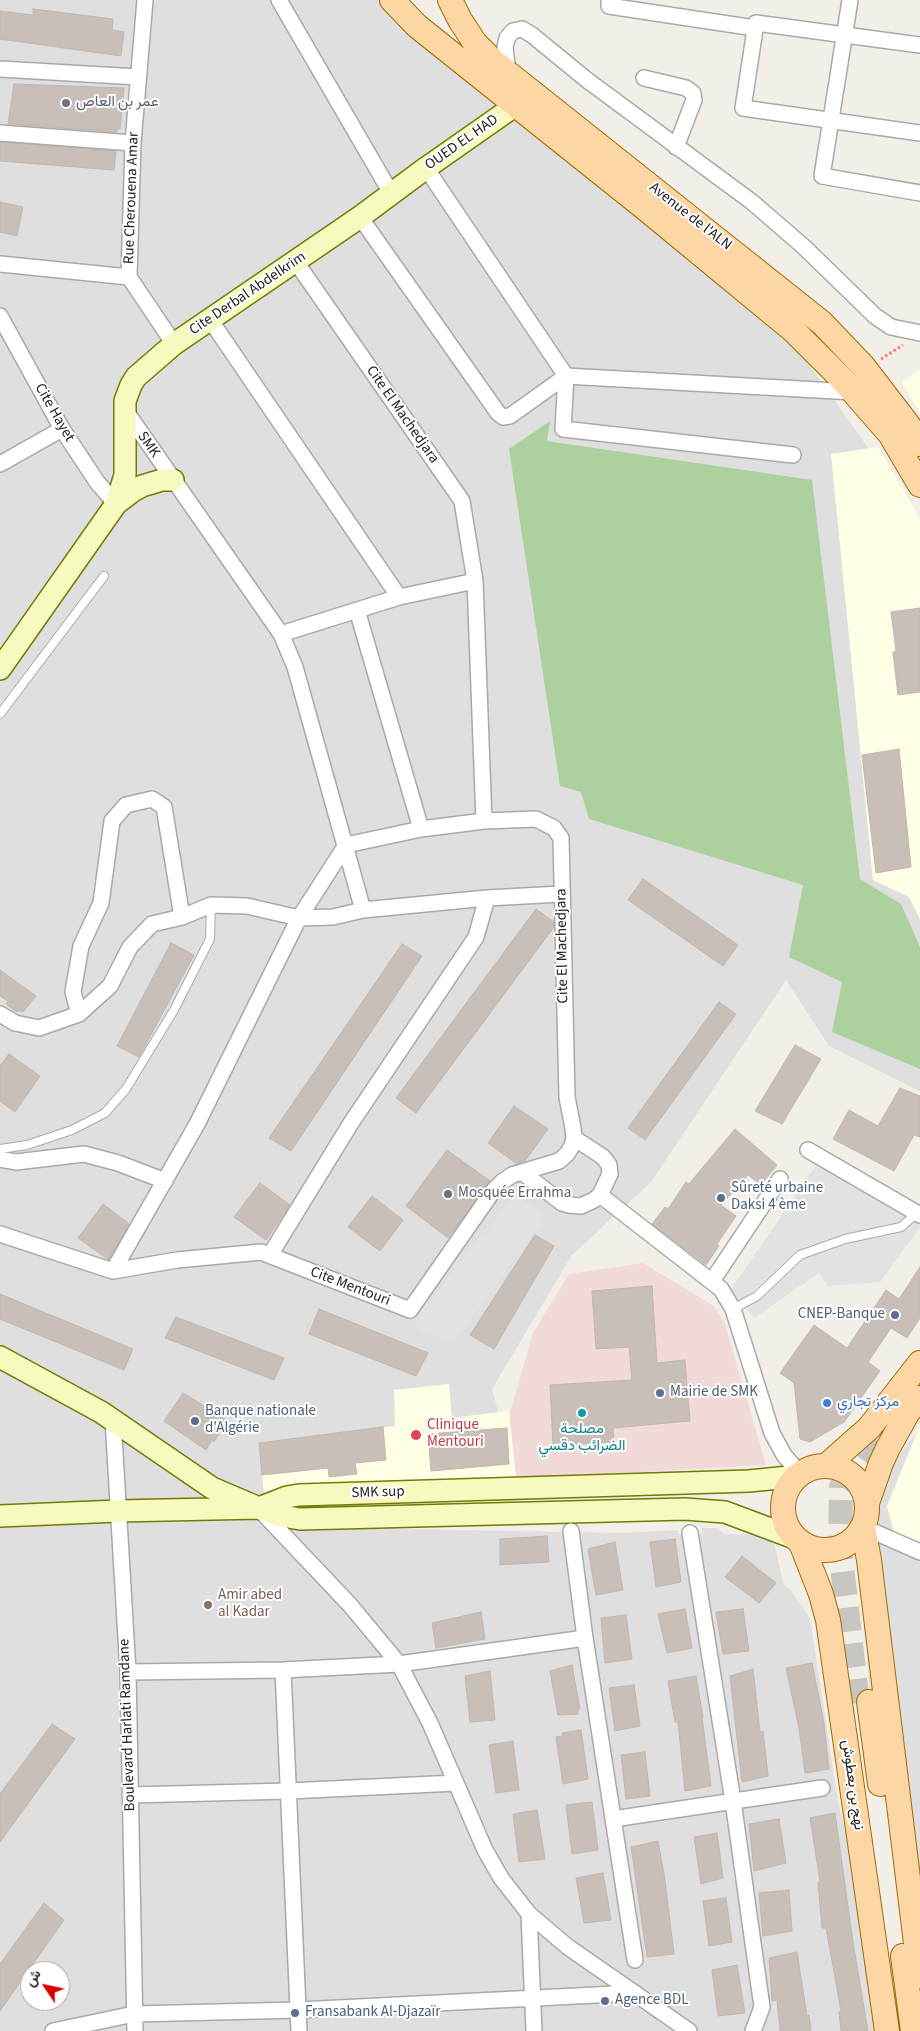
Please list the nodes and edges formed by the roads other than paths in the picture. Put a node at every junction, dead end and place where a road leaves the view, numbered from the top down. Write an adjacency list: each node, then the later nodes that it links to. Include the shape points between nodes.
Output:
1 (145, 0): 12 (street, Rue Cherouena Amar)
2 (279, 0): 21 (street)
3 (392, 0): 14 (main road, via 417,26)
4 (450, 0): 11 (main road, Avenue de l'ALN, via 475,43)
5 (610, 0): 7 (street, via 609,6)
6 (850, 0): 8 (street)
7 (755, 28): 8 (street, via 756,23); 15 (street, via 743,108)
8 (845, 35): 9 (street); 15 (street)
9 (920, 46)
10 (0, 69): 12 (street)
11 (508, 73): 14 (main road, Avenue de l'ALN); 19 (street, via 507,38 513,31 522,29)
12 (138, 77): 18 (street, Rue Cherouena Amar)
13 (644, 78): 19 (street, via 686,88 693,93 694,100)
14 (521, 96): 20 (main road, OUED EL HAD); 32 (main road, via 794,331); 35 (main road, Avenue de l'ALN, via 822,323 866,370)
15 (831, 121): 17 (street); 22 (street, via 822,176)
16 (0, 133): 18 (street)
17 (920, 133)
18 (133, 143): 26 (street, Rue Cherouena Amar)
19 (676, 147): 29 (street, via 752,202 876,316 891,327)
20 (426, 168): 21 (main road, OUED EL HAD); 31 (street)
21 (391, 193): 23 (main road, Cite Derbal Abdelkrim)
22 (920, 193)
23 (360, 217): 24 (main road, Cite Derbal Abdelkrim); 31 (street, via 503,417 510,416)
24 (296, 262): 27 (main road, Cite Derbal Abdelkrim); 42 (street, Cite El Machedjara, via 462,501)
25 (0, 264): 26 (street)
26 (129, 277): 30 (street)
27 (211, 321): 30 (main road, Cite Derbal Abdelkrim); 43 (street)
28 (2, 325): 34 (street, Cite Hayet)
29 (920, 333)
30 (174, 344): 33 (main road, Cite Derbal Abdelkrim, via 136,377 127,393)
31 (566, 376): 32 (street); 36 (street, via 563,429)
32 (854, 392): 39 (main road, via 890,434)
33 (124, 409): 38 (street, SMK); 40 (main road, Cite Derbal Abdelkrim, via 125,475)
34 (62, 429): 37 (street); 40 (street, Cite Hayet)
35 (920, 444)
36 (793, 455)
37 (0, 464)
38 (173, 480): 40 (main road, via 142,486); 45 (street)
39 (920, 485)
40 (116, 504): 46 (main road)
41 (104, 576): 47 (lane)
42 (475, 581): 43 (street); 48 (street, Cite El Machedjara)
43 (399, 597): 44 (street)
44 (357, 610): 45 (street); 49 (street)
45 (281, 634): 50 (street, via 295,667)
46 (0, 669)
47 (0, 714)
48 (484, 821): 49 (street, Cite El Machedjara); 51 (street, Cite El Machedjara, via 536,819 554,828 561,838)
49 (420, 829): 50 (street, Cite El Machedjara)
50 (346, 846): 54 (street); 56 (street)
51 (561, 894): 52 (street); 59 (street, Cite El Machedjara, via 567,1097)
52 (487, 898): 54 (street); 69 (street, via 476,937 351,1123)
53 (211, 905): 55 (street); 56 (street, via 247,906); 60 (lane, via 210,939 174,1010 126,1089 105,1113 72,1130 28,1146)
54 (363, 910): 56 (street, via 333,917)
55 (182, 917): 58 (street, via 152,924 130,947 110,986); 58 (street, via 164,807 152,799 126,805 112,821 101,903 81,946 72,992)
56 (299, 918): 65 (street)
57 (0, 1014): 58 (street, via 14,1023 38,1028)
58 (79, 1014)
59 (574, 1138): 63 (street, Cite Mentouri, via 568,1154 559,1161); 66 (street, via 603,1157 609,1165 610,1174)
60 (0, 1149)
61 (808, 1150): 67 (street)
62 (0, 1159): 65 (street, via 16,1162 84,1154)
63 (522, 1172): 66 (street, via 568,1205 588,1204); 69 (street, Cite Mentouri, via 512,1175 493,1191 410,1310)
64 (780, 1180): 71 (street)
65 (165, 1181): 70 (street)
66 (600, 1195): 71 (street)
67 (918, 1214): 72 (lane, via 901,1227 845,1238 800,1255 758,1296)
68 (0, 1234): 70 (street, Cite Mentouri)
69 (270, 1255): 70 (street, Cite Mentouri, via 261,1252 177,1260)
70 (113, 1271)
71 (712, 1281): 72 (street)
72 (733, 1309): 78 (street, via 772,1433)
73 (0, 1357): 76 (main road)
74 (920, 1363): 77 (main road, via 869,1428)
75 (920, 1398): 79 (main road, via 904,1418 880,1463)
76 (113, 1419): 80 (main road, via 212,1488); 81 (street, Boulevard Harlati Ramdane)
77 (826, 1466): 78 (main road); 79 (main road, via 838,1468 854,1477)
78 (799, 1475): 80 (main road, SMK sup, via 749,1481 299,1495); 86 (main road, via 786,1492 784,1502 786,1522)
79 (867, 1503): 83 (main road)
80 (259, 1508): 81 (main road); 86 (main road, via 300,1519 704,1509 749,1520); 89 (street, via 350,1604)
81 (118, 1511): 82 (main road); 91 (street, Boulevard Harlati Ramdane)
82 (0, 1516)
83 (863, 1527): 86 (main road, via 856,1537 835,1549 817,1549); 87 (street); 100 (main road)
84 (571, 1531): 88 (street)
85 (690, 1533): 96 (street)
86 (799, 1541): 111 (main road, نهج بن بعطوش, via 828,1620)
87 (920, 1552)
88 (585, 1638): 89 (street); 97 (street)
89 (399, 1664): 90 (street); 92 (street)
90 (284, 1670): 91 (street); 94 (street)
91 (128, 1672): 95 (street, Boulevard Harlati Ramdane)
92 (456, 1783): 94 (street); 98 (street, via 500,1878)
93 (822, 1788): 96 (street)
94 (289, 1791): 95 (street); 103 (street)
95 (130, 1795): 104 (street, Boulevard Harlati Ramdane)
96 (733, 1801): 97 (street); 110 (street, via 762,2007)
97 (613, 1819): 99 (street)
98 (529, 1914): 101 (street, via 568,1947); 102 (street)
99 (635, 1960)
100 (920, 1976)
101 (635, 1994): 102 (street); 109 (street)
102 (532, 1998): 103 (street); 108 (street)
103 (298, 2010): 104 (street); 107 (street)
104 (134, 2014): 105 (street); 106 (street, Boulevard Harlati Ramdane)
105 (53, 2031)
106 (135, 2031)
107 (300, 2031)
108 (534, 2031)
109 (689, 2031)
110 (753, 2031)
111 (887, 2031)
112 (901, 2031): 113 (main road, نهج بن بعطوش, via 864,1702)
113 (913, 2031)

